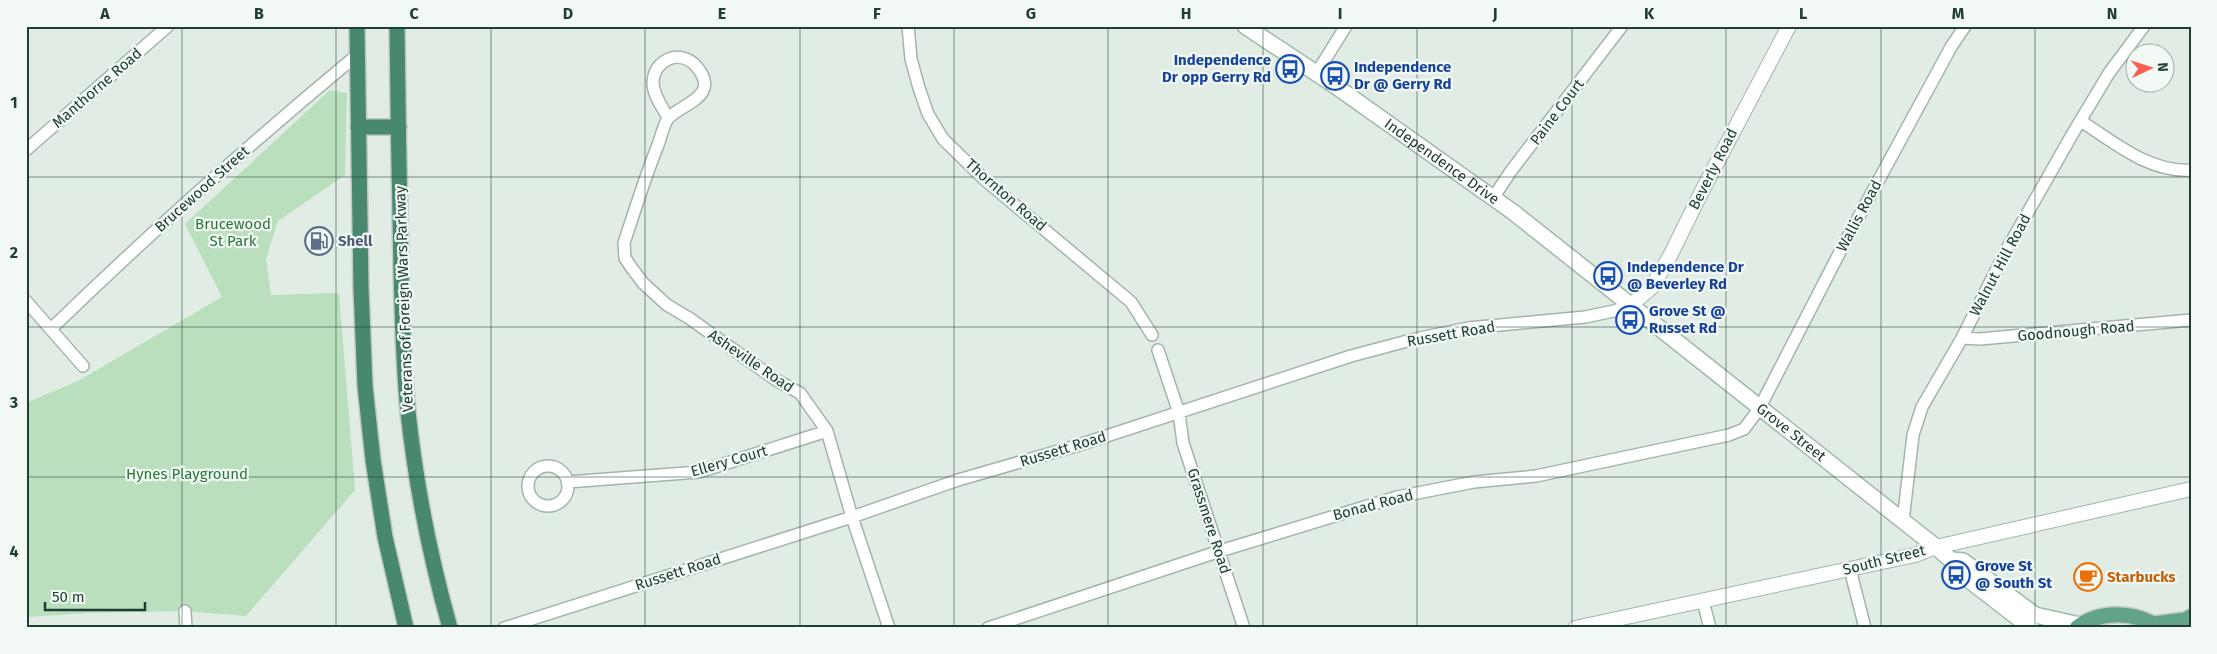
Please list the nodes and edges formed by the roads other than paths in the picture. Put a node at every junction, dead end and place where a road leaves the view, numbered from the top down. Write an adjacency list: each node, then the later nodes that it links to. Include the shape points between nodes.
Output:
1 (168, 26): 17 (street, Manthorne Road)
2 (357, 26): 11 (highway)
3 (397, 26): 16 (highway, Veterans of Foreign Wars Parkway)
4 (908, 26): 24 (street, Thornton Road, via 917,81 928,114 943,139 985,180 1131,302)
5 (1246, 26): 12 (main road, Independence Drive)
6 (1346, 26): 12 (street)
7 (1622, 26): 19 (street, Paine Court)
8 (1789, 26): 21 (street, Beverly Road, via 1670,256 1652,287)
9 (1965, 26): 28 (street, Wallis Road, via 1950,47 1844,244)
10 (2144, 26): 14 (street, Walnut Hill Road, via 2109,73)
11 (357, 55): 15 (highway); 23 (street, Brucewood Street, via 255,142)
12 (1316, 74): 19 (main road, Independence Drive)
13 (668, 118): 13 (street, via 693,103 703,89 702,74 690,60 682,57 670,58 662,64 653,81); 30 (street, Asheville Road, via 624,243 626,258 643,283 667,305 800,394)
14 (2081, 121): 18 (street, via 2146,161); 25 (street, Walnut Hill Road, via 2007,249)
15 (358, 127): 16 (highway); 45 (highway, via 367,410 385,538)
16 (399, 127): 46 (highway, Veterans of Foreign Wars Parkway, via 403,340 408,414 428,537)
17 (26, 150)
18 (2191, 170)
19 (1494, 198): 21 (main road, Independence Drive)
20 (26, 301): 23 (street)
21 (1631, 305): 28 (main road, Grove Street); 29 (street, Russett Road, via 1585,317 1468,328 1411,340 1351,356)
22 (2191, 320): 25 (street, Goodnough Road)
23 (52, 328): 27 (street)
24 (1152, 335)
25 (1962, 338): 34 (street, Walnut Hill Road, via 1922,408 1913,435)
26 (1158, 350): 29 (street)
27 (83, 366)
28 (1759, 409): 34 (main road, Grove Street); 36 (street, Bonad Road, via 1744,429 1729,435 1536,476 1474,482 1397,497)
29 (1179, 413): 33 (street, Russett Road, via 958,480); 36 (street, Grassmere Road, via 1183,443)
30 (827, 431): 31 (street, Ellery Court, via 699,472); 33 (street, Asheville Road)
31 (568, 482)
32 (2191, 489): 35 (street, South Street)
33 (852, 517): 47 (street, Russett Road); 48 (street, Asheville Road)
34 (1903, 521): 35 (main road, Grove Street)
35 (1936, 547): 37 (main road, Grove Street); 38 (street, South Street, via 1915,555)
36 (1220, 551): 49 (street, Bonad Road); 50 (street, Grassmere Road)
37 (1951, 560): 43 (main road, Grove Street, via 1963,561 2035,615); 54 (main road, Grove Street, via 1956,570)
38 (1850, 569): 39 (street, South Street); 53 (street)
39 (1703, 601): 51 (street, South Street); 52 (street)
40 (185, 611): 44 (street)
41 (2191, 617): 42 (main road)
42 (2156, 626): 43 (main road, via 2136,617 2117,614 2098,617)
43 (2079, 627)
44 (186, 628)
45 (406, 628)
46 (450, 628)
47 (504, 628)
48 (889, 628)
49 (988, 628)
50 (1244, 628)
51 (1576, 628)
52 (1710, 628)
53 (1865, 628)
54 (2031, 628)

